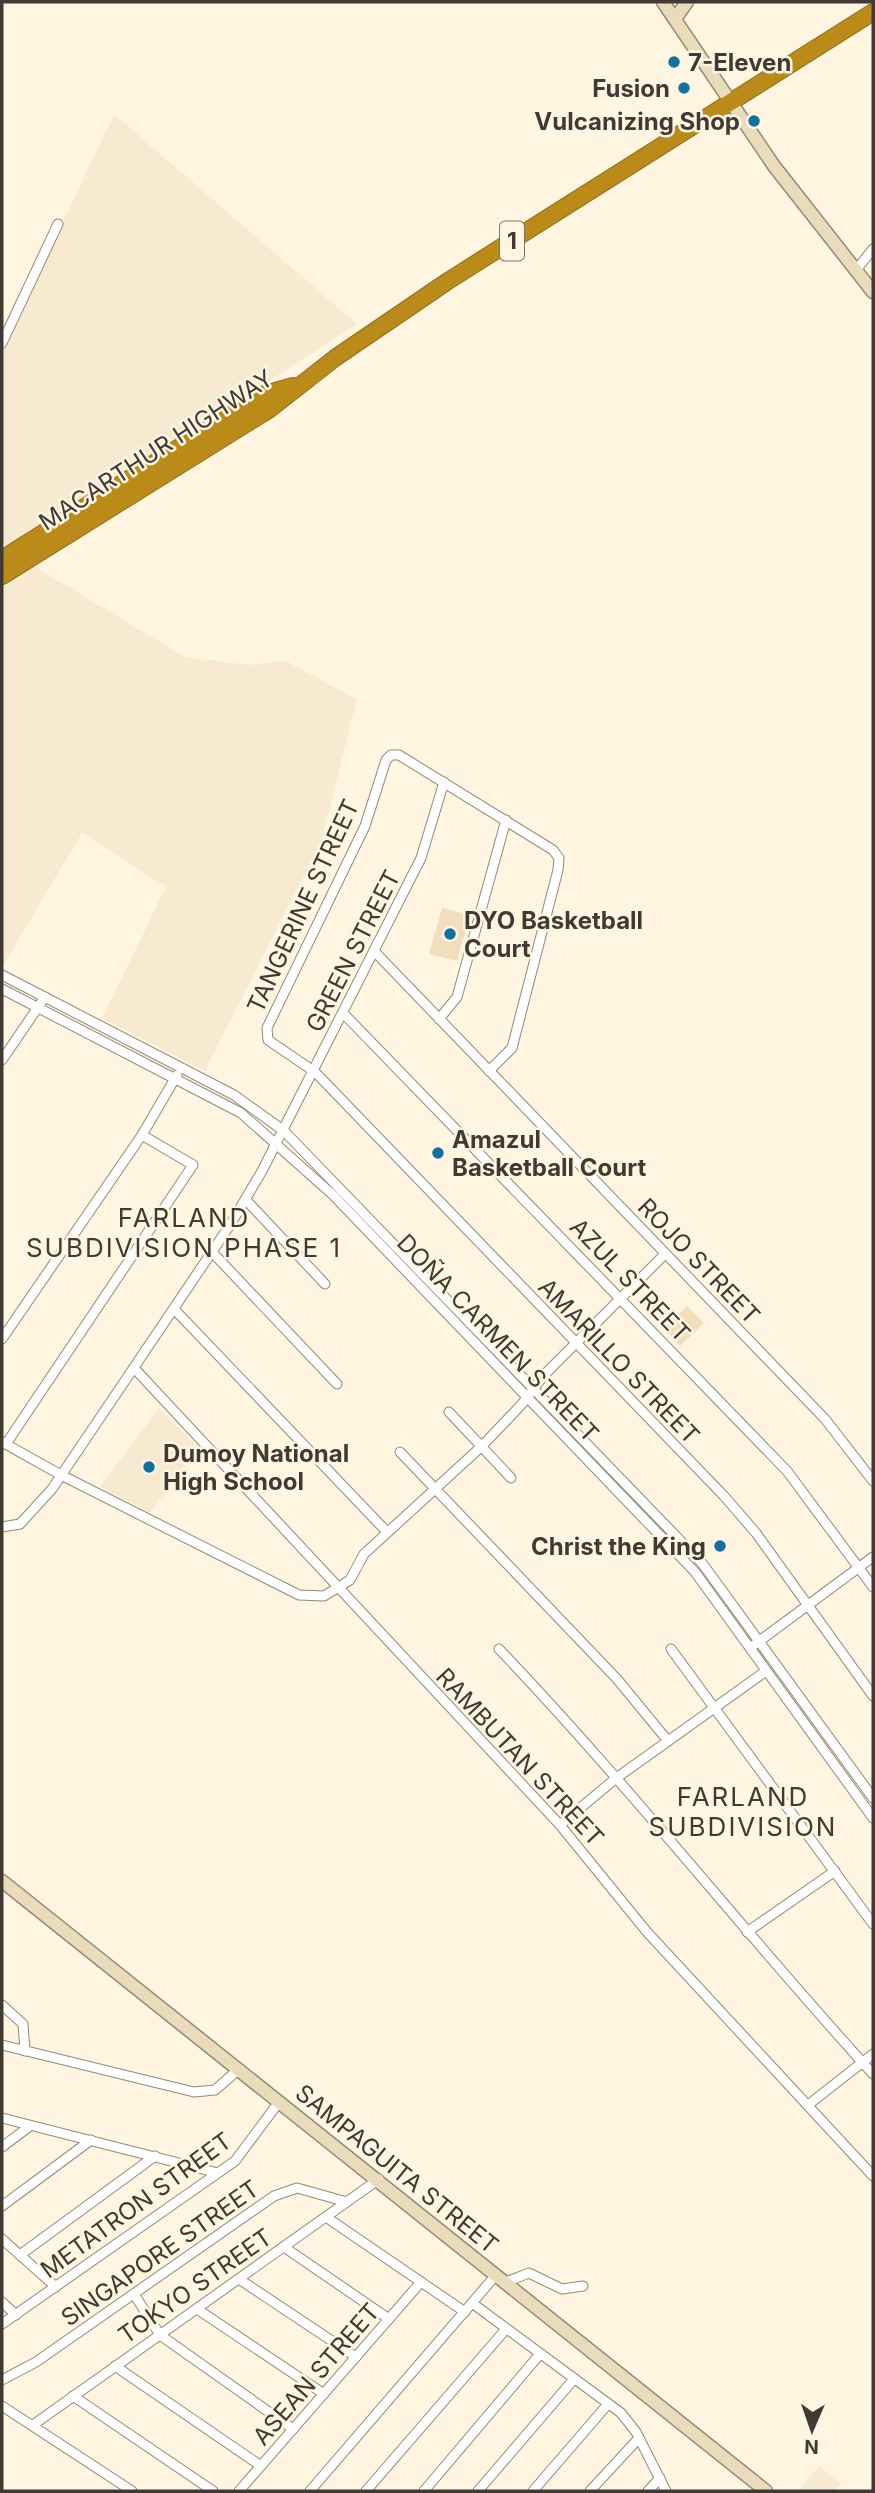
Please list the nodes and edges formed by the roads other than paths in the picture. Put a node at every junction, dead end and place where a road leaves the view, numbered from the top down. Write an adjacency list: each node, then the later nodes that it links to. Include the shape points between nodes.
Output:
1 (663, 2): 4 (street)
2 (687, 2): 4 (street)
3 (873, 12): 5 (highway, MACARTHUR HIGHWAY / 1)
4 (675, 19): 5 (street)
5 (729, 103): 8 (street); 11 (highway, MACARTHUR HIGHWAY / 1, via 449,281)
6 (58, 224): 10 (street)
7 (873, 249): 8 (street)
8 (856, 270): 9 (street)
9 (873, 292)
10 (2, 343)
11 (299, 384): 12 (highway, MACARTHUR HIGHWAY / 1, via 262,395); 13 (highway, MACARTHUR HIGHWAY / 1, via 270,409)
12 (3, 557)
13 (2, 576)
14 (444, 782): 15 (street); 16 (street, GREEN STREET, via 425,849); 26 (street, TANGERINE STREET, via 399,755 386,760 365,826 267,1028 271,1043)
15 (506, 820): 22 (street, via 457,997); 25 (street, via 552,850 559,863 512,1048)
16 (374, 951): 21 (street, GREEN STREET); 22 (street, ROJO STREET)
17 (2, 975): 19 (street, DOÑA CARMEN STREET)
18 (2, 989): 20 (street, DOÑA CARMEN STREET)
19 (45, 997): 20 (street); 24 (street, DOÑA CARMEN STREET)
20 (37, 1007): 23 (street); 27 (street, DOÑA CARMEN STREET)
21 (343, 1013): 26 (street, GREEN STREET); 36 (street, AZUL STREET)
22 (439, 1019): 25 (street, ROJO STREET)
23 (2, 1060)
24 (182, 1066): 27 (street); 28 (street, DOÑA CARMEN STREET, via 246,1102)
25 (489, 1071): 34 (street, ROJO STREET)
26 (315, 1072): 28 (street, GREEN STREET); 39 (street, AMARILLO STREET)
27 (176, 1078): 29 (street); 30 (street, DOÑA CARMEN STREET, via 241,1113)
28 (284, 1131): 30 (street, GREEN STREET); 32 (street, DOÑA CARMEN STREET)
29 (142, 1135): 38 (street); 44 (street, via 193,1165)
30 (277, 1143): 31 (street, GREEN STREET); 32 (street, DOÑA CARMEN STREET)
31 (246, 1200): 33 (street, GREEN STREET); 35 (street)
32 (387, 1244): 42 (street, DOÑA CARMEN STREET)
33 (212, 1252): 37 (street, GREEN STREET); 41 (street)
34 (665, 1254): 36 (street); 49 (street, ROJO STREET, via 825,1419)
35 (325, 1284)
36 (622, 1299): 39 (street); 57 (street, AZUL STREET, via 787,1471)
37 (174, 1309): 40 (street, GREEN STREET); 53 (street)
38 (2, 1339)
39 (576, 1345): 42 (street); 61 (street, AMARILLO STREET, via 741,1514)
40 (134, 1368): 47 (street, GREEN STREET); 58 (street, RAMBUTAN STREET)
41 (337, 1384)
42 (531, 1393): 45 (street); 51 (street, DOÑA CARMEN STREET)
43 (449, 1412): 45 (street)
44 (4, 1443): 47 (street)
45 (482, 1446): 48 (street); 50 (street)
46 (400, 1452): 50 (street)
47 (61, 1475): 52 (street, GREEN STREET, via 26,1520 15,1527); 58 (street, via 299,1595 324,1596)
48 (511, 1478)
49 (873, 1480)
50 (434, 1490): 53 (street); 68 (street, via 617,1679)
51 (624, 1490): 54 (street, DOÑA CARMEN STREET); 55 (street, DOÑA CARMEN STREET)
52 (2, 1527)
53 (387, 1532): 58 (street, via 365,1554 350,1580)
54 (688, 1548): 55 (street); 59 (street, DOÑA CARMEN STREET)
55 (680, 1556): 59 (street, DOÑA CARMEN STREET)
56 (873, 1557): 57 (street)
57 (859, 1567): 60 (street, AZUL STREET); 61 (street)
58 (339, 1587): 72 (street, RAMBUTAN STREET)
59 (713, 1587): 62 (street, DOÑA CARMEN STREET)
60 (873, 1587)
61 (808, 1605): 62 (street); 66 (street, AMARILLO STREET)
62 (755, 1645): 65 (street, DOÑA CARMEN STREET); 70 (street, DOÑA CARMEN STREET)
63 (499, 1648): 69 (street)
64 (671, 1649): 67 (street)
65 (766, 1671): 67 (street); 71 (street, DOÑA CARMEN STREET)
66 (873, 1696)
67 (716, 1708): 68 (street); 73 (street)
68 (668, 1741): 69 (street)
69 (615, 1779): 72 (street); 76 (street)
70 (873, 1798)
71 (873, 1818)
72 (560, 1825): 85 (street, RAMBUTAN STREET, via 647,1932)
73 (835, 1871): 75 (street); 76 (street)
74 (3, 1884): 82 (street, SAMPAGUITA STREET)
75 (873, 1924)
76 (747, 1932): 81 (street)
77 (2, 2005): 79 (street, via 23,2024)
78 (2, 2045): 79 (street)
79 (24, 2051): 82 (street, via 194,2092 215,2090)
80 (873, 2054): 81 (street)
81 (862, 2062): 83 (street); 85 (street)
82 (238, 2070): 84 (street, SAMPAGUITA STREET)
83 (873, 2074)
84 (279, 2102): 91 (street, METATRON STREET, via 246,2150); 93 (street, SAMPAGUITA STREET)
85 (807, 2105): 92 (street, RAMBUTAN STREET)
86 (2, 2118): 87 (street)
87 (30, 2126): 88 (street); 89 (street)
88 (91, 2140): 90 (street); 95 (street)
89 (2, 2147)
90 (155, 2156): 91 (street); 99 (street)
91 (218, 2173): 104 (street, METATRON STREET)
92 (873, 2176)
93 (379, 2179): 94 (street, TOKYO STREET); 100 (street, SAMPAGUITA STREET)
94 (347, 2202): 96 (street, TOKYO STREET); 105 (street, SINGAPORE STREET, via 307,2189 274,2196)
95 (2, 2206)
96 (326, 2217): 98 (street, TOKYO STREET); 102 (street)
97 (2, 2239): 99 (street)
98 (284, 2247): 101 (street, TOKYO STREET); 111 (street)
99 (20, 2255): 104 (street)
100 (501, 2278): 103 (street, via 528,2273 562,2289); 107 (street); 140 (street, SAMPAGUITA STREET)
101 (239, 2279): 108 (street, TOKYO STREET); 116 (street)
102 (421, 2282): 109 (street); 111 (street, ASEAN STREET)
103 (583, 2286)
104 (56, 2287): 110 (street, METATRON STREET)
105 (134, 2294): 114 (street); 119 (street, SINGAPORE STREET)
106 (2, 2302): 110 (street)
107 (472, 2304): 109 (street); 113 (street)
108 (197, 2309): 114 (street, TOKYO STREET); 120 (street)
109 (465, 2312): 132 (street)
110 (16, 2315): 112 (street, METATRON STREET)
111 (389, 2319): 116 (street, ASEAN STREET)
112 (2, 2324)
113 (506, 2329): 115 (street); 133 (street)
114 (160, 2334): 117 (street, TOKYO STREET); 125 (street)
115 (540, 2354): 118 (street); 134 (street)
116 (356, 2357): 120 (street, ASEAN STREET)
117 (116, 2366): 121 (street, TOKYO STREET); 127 (street)
118 (574, 2379): 122 (street); 135 (street)
119 (2, 2380)
120 (324, 2393): 125 (street, ASEAN STREET)
121 (73, 2396): 124 (street, TOKYO STREET); 130 (street)
122 (608, 2404): 126 (street); 136 (street)
123 (2, 2406): 124 (street)
124 (33, 2425): 129 (street)
125 (293, 2429): 127 (street, ASEAN STREET)
126 (639, 2438): 128 (street); 137 (street)
127 (261, 2466): 131 (street, ASEAN STREET)
128 (660, 2478): 138 (street); 139 (street)
129 (132, 2491)
130 (214, 2491)
131 (239, 2491)
132 (310, 2491)
133 (366, 2491)
134 (424, 2491)
135 (478, 2491)
136 (533, 2491)
137 (590, 2491)
138 (648, 2491)
139 (666, 2491)
140 (766, 2491)

